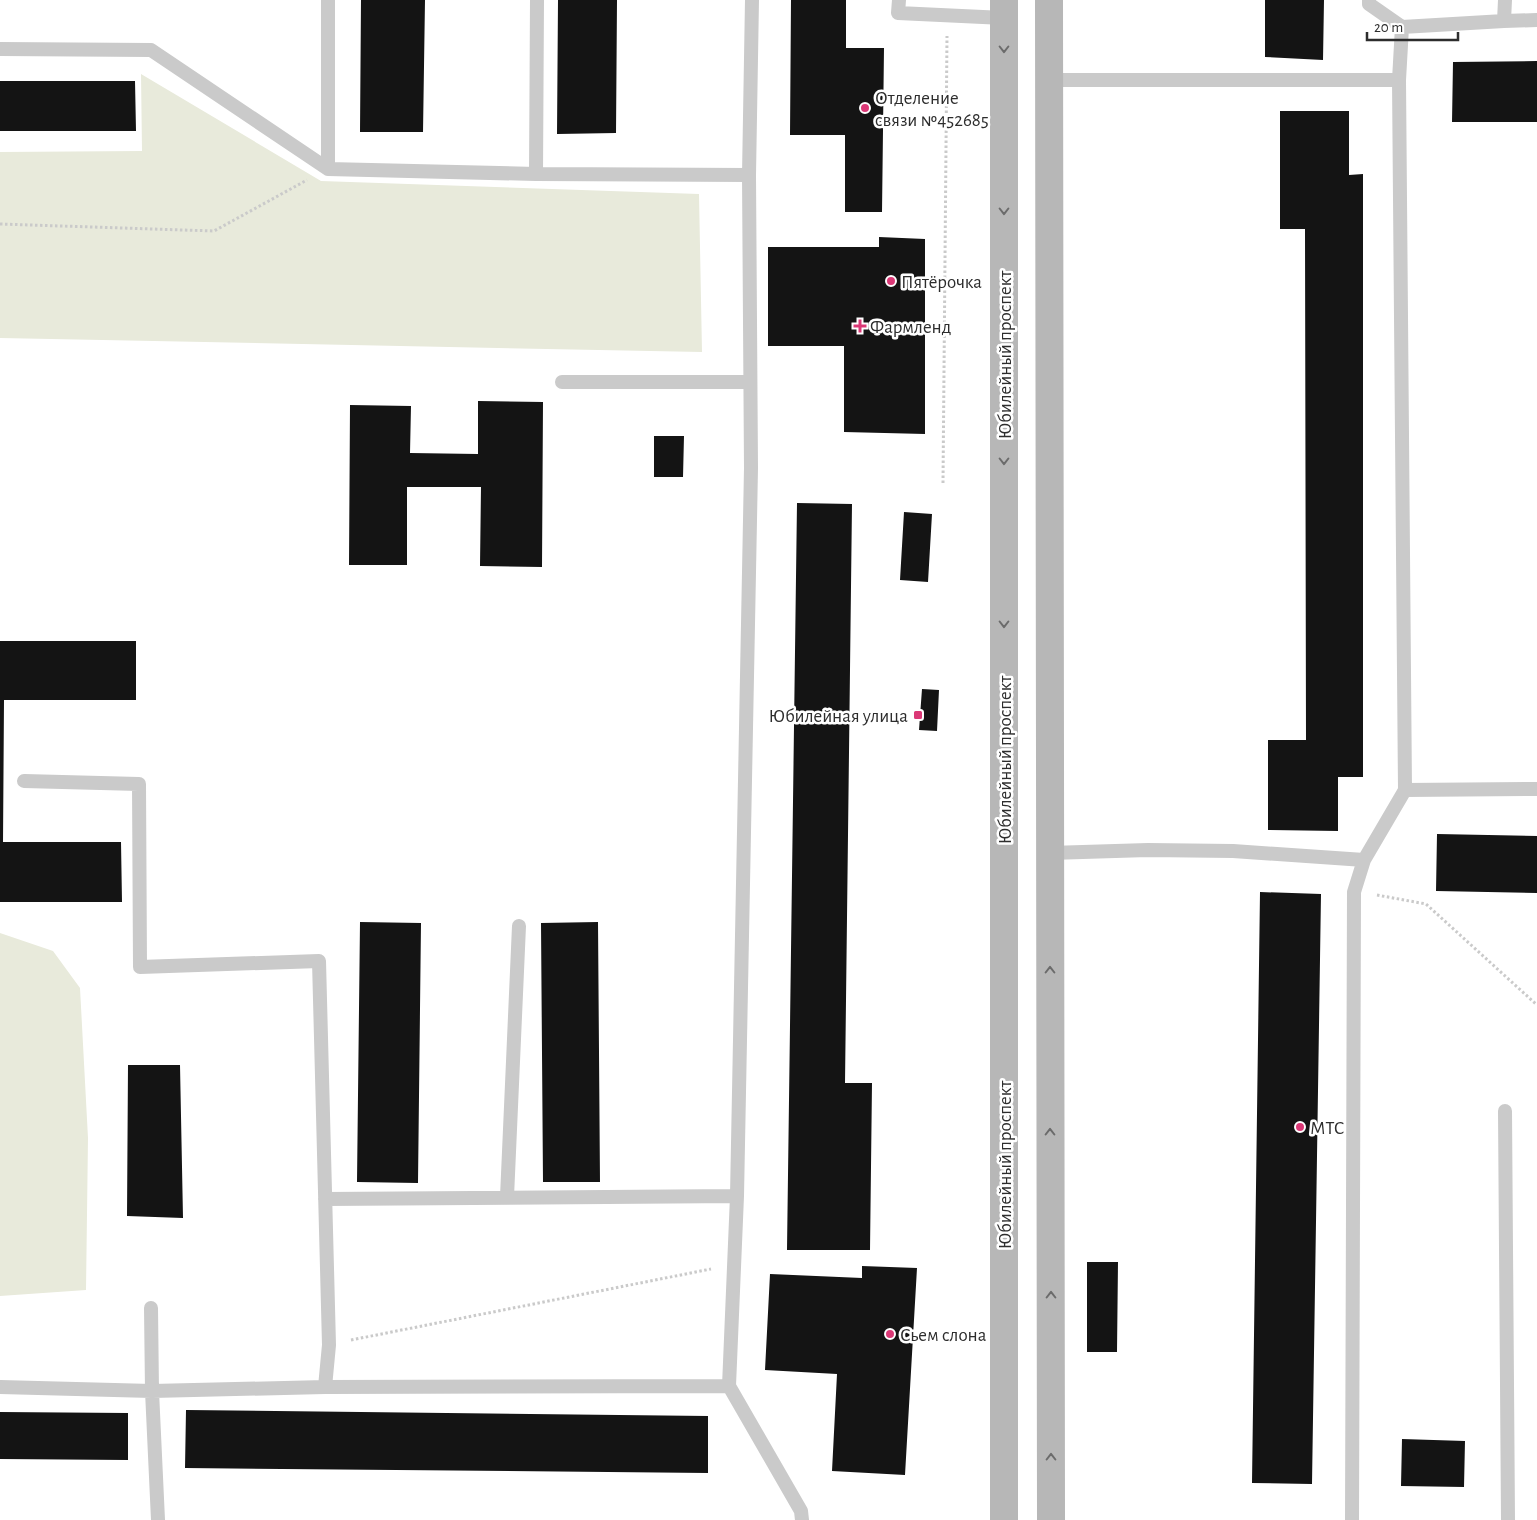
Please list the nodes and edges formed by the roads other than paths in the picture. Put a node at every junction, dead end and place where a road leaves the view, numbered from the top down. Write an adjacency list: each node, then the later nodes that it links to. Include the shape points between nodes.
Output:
1 (328, 0): 15 (lane)
2 (537, 0): 16 (lane)
3 (752, 0): 17 (lane)
4 (899, 0): 8 (lane, via 898,13 947,16)
5 (1049, 0): 13 (main road)
6 (1369, 0): 11 (lane, via 1369,4)
7 (1505, 0): 10 (lane)
8 (1004, 9): 37 (main road, Юбилейный проспект, one-way to 37)
9 (1537, 20): 10 (lane)
10 (1504, 21): 11 (lane)
11 (1402, 27): 14 (lane)
12 (0, 49): 15 (lane, via 151,50)
13 (1049, 80): 14 (lane); 23 (main road)
14 (1399, 80): 22 (lane)
15 (328, 169): 16 (lane)
16 (536, 174): 17 (lane)
17 (749, 175): 19 (lane)
18 (562, 382): 19 (lane)
19 (750, 382): 27 (lane)
20 (24, 781): 29 (lane, via 140,784 140,967 319,962)
21 (1537, 789): 22 (lane)
22 (1404, 790): 24 (lane)
23 (1050, 853): 24 (lane, via 1233,851); 38 (main road, one-way to 23)
24 (1364, 860): 39 (lane, via 1354,892)
25 (519, 926): 28 (lane)
26 (1505, 1111): 40 (lane)
27 (737, 1196): 28 (lane); 31 (lane)
28 (506, 1197): 29 (lane)
29 (325, 1199): 33 (lane, via 329,1345)
30 (151, 1308): 34 (lane)
31 (730, 1386): 33 (lane); 36 (lane, via 801,1511)
32 (0, 1387): 34 (lane)
33 (325, 1387): 34 (lane)
34 (152, 1391): 35 (lane)
35 (158, 1520)
36 (802, 1520)
37 (1004, 1520)
38 (1051, 1520)
39 (1352, 1520)
40 (1508, 1520)

